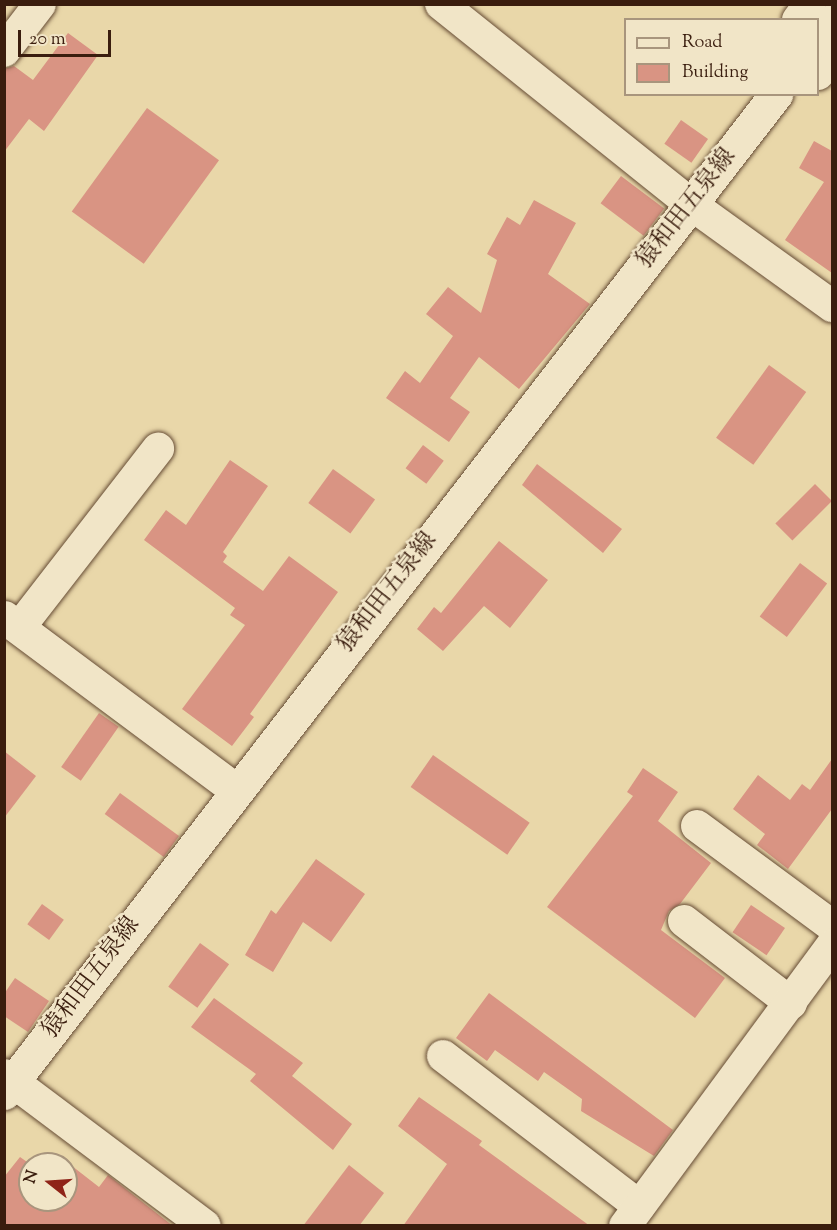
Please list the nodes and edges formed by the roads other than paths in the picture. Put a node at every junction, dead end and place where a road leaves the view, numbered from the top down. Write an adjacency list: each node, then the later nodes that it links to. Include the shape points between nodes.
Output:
1 (40, 4): 7 (street)
2 (441, 4): 11 (street)
3 (810, 4): 4 (street)
4 (800, 18)
5 (832, 21): 6 (main road)
6 (819, 39)
7 (4, 51)
8 (832, 58): 9 (street)
9 (819, 73)
10 (774, 98): 11 (main road, 猿和田五泉線)
11 (692, 205): 12 (street); 15 (main road, 猿和田五泉線)
12 (832, 306)
13 (158, 449): 14 (street)
14 (12, 622): 15 (main road)
15 (235, 789): 22 (main road, 猿和田五泉線)
16 (698, 826): 18 (street)
17 (684, 921): 20 (street)
18 (832, 926)
19 (832, 945): 20 (street)
20 (791, 1003): 23 (street)
21 (443, 1056): 23 (street)
22 (8, 1083): 24 (street)
23 (632, 1216)
24 (205, 1226)

